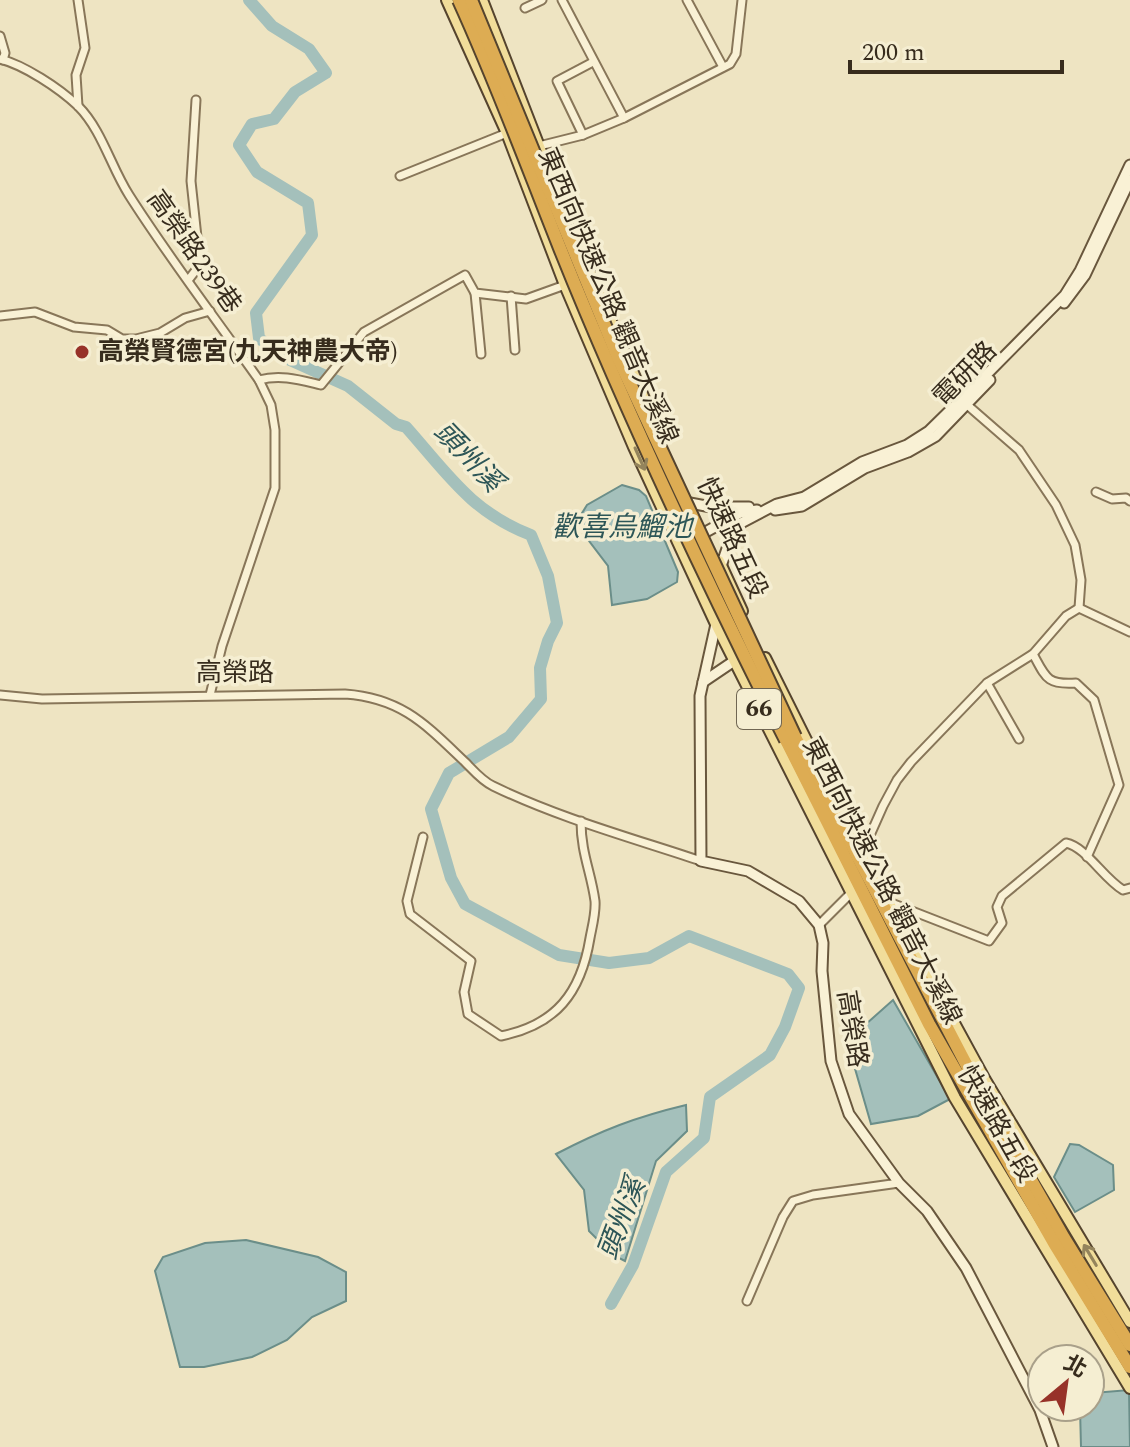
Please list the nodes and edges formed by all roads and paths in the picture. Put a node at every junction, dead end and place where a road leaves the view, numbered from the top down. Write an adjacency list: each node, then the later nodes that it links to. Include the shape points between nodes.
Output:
1 (78, 0): 16 (street, via 85,48 76,75)
2 (447, 0): 18 (main road, 快速路五段 / 66)
3 (459, 0): 63 (highway, 東西向快速公路 觀音大溪線 / 66, bridge, via 644,443 764,697)
4 (471, 0): 64 (highway, 東西向快速公路 觀音大溪線 / 66, bridge, via 654,439 817,783)
5 (482, 0): 20 (main road, 快速路五段 / 66)
6 (542, 0): 10 (street)
7 (562, 0): 13 (street)
8 (687, 0): 14 (street)
9 (742, 0): 14 (street, via 736,54)
10 (525, 8)
11 (0, 36): 12 (street)
12 (2, 60): 16 (street, 高榮路239巷, via 18,64)
13 (593, 62): 17 (street); 19 (street, via 557,81)
14 (723, 67): 17 (street)
15 (196, 100): 24 (street, via 191,181 200,265)
16 (78, 106): 24 (street, 高榮路239巷, via 140,213)
17 (624, 118): 19 (street)
18 (507, 133): 22 (street); 25 (main road, 快速路五段 / 66)
19 (583, 135): 20 (street)
20 (539, 146): 36 (main road, 快速路五段 / 66)
21 (1130, 165): 33 (street, 電研路, via 1065,295)
22 (400, 176)
23 (1130, 180): 33 (street, 電研路, via 1072,296)
24 (189, 279): 28 (street, 高榮路239巷)
25 (565, 285): 27 (street, via 526,299); 39 (main road, 快速路五段 / 66, one-way to 39)
26 (475, 293): 27 (street); 31 (street); 32 (street, via 465,275 364,332 321,385 286,377)
27 (511, 296): 30 (street)
28 (210, 311): 29 (street, via 136,339 74,327 35,312); 32 (street, 高榮路239巷)
29 (0, 316)
30 (515, 350)
31 (481, 354)
32 (259, 380): 50 (street, 高榮路239巷, via 275,430 275,488)
33 (963, 402): 37 (street, 電研路, via 936,436 908,452 865,468 802,506); 41 (street, via 1019,450 1056,505 1075,545)
34 (1096, 492): 35 (street)
35 (1130, 501)
36 (690, 503): 37 (street); 38 (main road, 快速路五段 / 66)
37 (764, 510): 38 (street, 電研路, via 740,513); 40 (street, via 741,523)
38 (703, 531): 39 (street, 電研路); 40 (main road, 快速路五段 / 66)
39 (679, 548): 42 (main road, 快速路五段 / 66)
40 (721, 566): 44 (main road, 快速路五段 / 66)
41 (1079, 608): 43 (street); 45 (street)
42 (716, 624): 46 (main road, 快速路五段 / 66); 47 (street)
43 (1130, 631)
44 (758, 646): 46 (street); 54 (main road, 快速路五段 / 66)
45 (1033, 654): 48 (street); 55 (street, via 1045,677 1057,684 1076,683 1094,700 1119,785)
46 (736, 660): 47 (street); 58 (main road, 快速路五段 / 66)
47 (703, 682): 56 (street)
48 (987, 683): 51 (street); 54 (street, via 897,780)
49 (0, 695): 50 (street, 高榮路)
50 (210, 695): 52 (street, 高榮路, via 373,698 410,713 486,781)
51 (1019, 739)
52 (581, 821): 53 (street, via 581,846 595,904 586,964 560,1010 527,1031 501,1036 468,1014 464,992 471,961 410,914 407,901); 56 (street)
53 (423, 837)
54 (863, 851): 59 (main road, 快速路五段 / 66)
55 (1087, 857): 57 (street, via 1112,883); 59 (street, via 1077,845 1066,843 1002,896 997,907 1002,923 989,941)
56 (701, 861): 60 (street, via 748,871 799,901)
57 (1130, 888)
58 (851, 893): 60 (street); 62 (main road, 快速路五段 / 66)
59 (889, 902): 61 (main road, 快速路五段 / 66)
60 (819, 925): 65 (street, 高榮路, via 831,1061 849,1114)
61 (915, 949): 64 (highway); 67 (main road, 快速路五段 / 66, one-way to 61, via 985,1080)
62 (883, 957): 63 (highway); 70 (main road, 快速路五段 / 66, via 955,1098)
63 (929, 1024): 69 (highway, 東西向快速公路 觀音大溪線 / 66)
64 (945, 1025): 68 (highway, 東西向快速公路 觀音大溪線 / 66)
65 (899, 1183): 66 (street, via 793,1201); 71 (street, 高榮路, via 927,1211 966,1268 1040,1410)
66 (747, 1301)
67 (1130, 1322)
68 (1130, 1345)
69 (1130, 1367)
70 (1130, 1388)
71 (1053, 1447)

